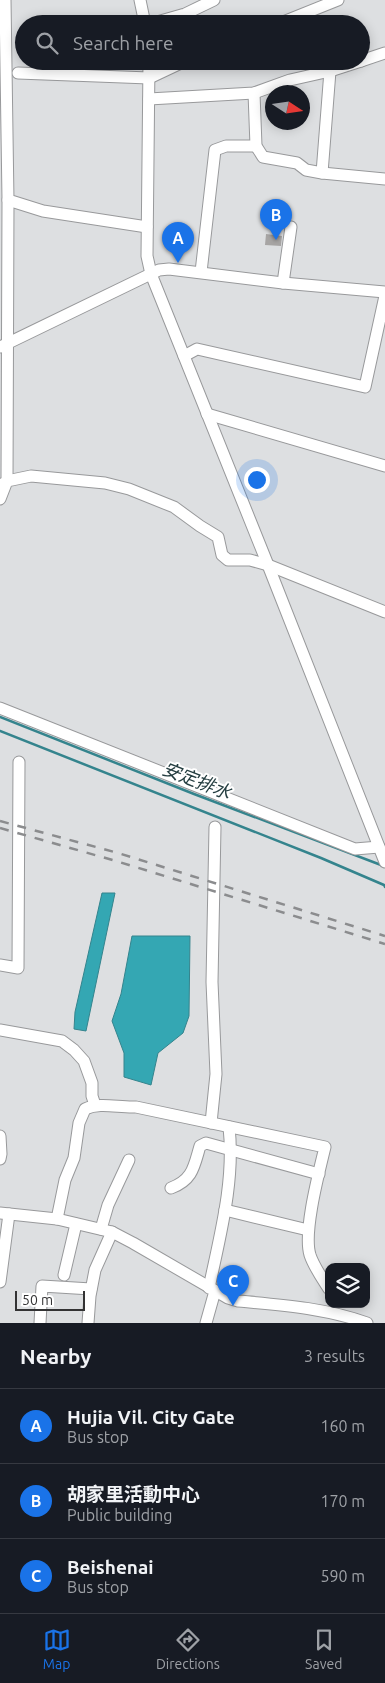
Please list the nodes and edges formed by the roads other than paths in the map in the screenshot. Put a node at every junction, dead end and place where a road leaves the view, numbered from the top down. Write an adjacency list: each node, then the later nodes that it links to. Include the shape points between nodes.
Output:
1 (6, 0): 10 (street)
2 (140, 0): 5 (street)
3 (214, 0): 6 (street)
4 (338, 0): 7 (street)
5 (143, 15)
6 (182, 15)
7 (300, 15)
8 (385, 53): 9 (street)
9 (370, 58)
10 (3, 68): 22 (street)
11 (149, 70): 16 (street)
12 (166, 70): 16 (street)
13 (333, 70): 14 (street)
14 (330, 71): 17 (street); 20 (street)
15 (18, 73): 16 (street)
16 (149, 78): 18 (street)
17 (254, 93): 18 (street); 19 (street)
18 (149, 99): 23 (street)
19 (256, 146): 20 (street, via 263,156 297,163 306,170); 25 (street, via 226,146 215,150)
20 (322, 174): 21 (street)
21 (385, 179)
22 (8, 200): 23 (street, via 43,211); 30 (street)
23 (147, 227): 26 (street)
24 (291, 227): 27 (street)
25 (201, 272): 26 (street, via 169,269); 27 (street)
26 (151, 274): 30 (street); 31 (street)
27 (282, 283): 28 (street)
28 (385, 292)
29 (385, 296): 31 (street, via 365,387 197,349)
30 (3, 345): 34 (street)
31 (184, 356): 32 (street)
32 (207, 414): 33 (street); 36 (street)
33 (385, 466)
34 (4, 483): 35 (street); 36 (street, via 31,476 105,483 129,489 174,507 218,537 222,555 228,560)
35 (0, 499)
36 (268, 564): 37 (street); 41 (street)
37 (385, 612)
38 (0, 708): 41 (street, via 355,849)
39 (19, 762): 42 (street, via 18,968)
40 (215, 826): 45 (street, via 212,982 216,1074)
41 (383, 856)
42 (0, 965)
43 (0, 1030): 44 (street, via 62,1041 74,1050 84,1060)
44 (95, 1105): 45 (street, via 136,1107); 55 (street, via 85,1109 79,1123 74,1158 65,1180)
45 (211, 1123): 46 (street)
46 (229, 1127): 48 (street); 51 (street, via 325,1147)
47 (0, 1136): 49 (street)
48 (232, 1151): 51 (street); 52 (street, via 206,1143 200,1146 191,1176); 53 (street)
49 (0, 1159)
50 (129, 1160): 58 (street, via 108,1206)
51 (319, 1174): 57 (street)
52 (171, 1188)
53 (226, 1210): 57 (street); 63 (street)
54 (4, 1214): 55 (street); 60 (street)
55 (57, 1220): 56 (street)
56 (76, 1224): 58 (street); 59 (street)
57 (308, 1230): 61 (street, via 309,1253)
58 (106, 1231): 62 (street); 63 (street, via 134,1243)
59 (64, 1275)
60 (0, 1282)
61 (325, 1283)
62 (91, 1289): 66 (street, via 42,1286); 67 (street)
63 (212, 1290): 65 (street, via 238,1301); 68 (street)
64 (340, 1308): 65 (street)
65 (344, 1315): 69 (street)
66 (40, 1323)
67 (88, 1323)
68 (206, 1323)
69 (367, 1323)

